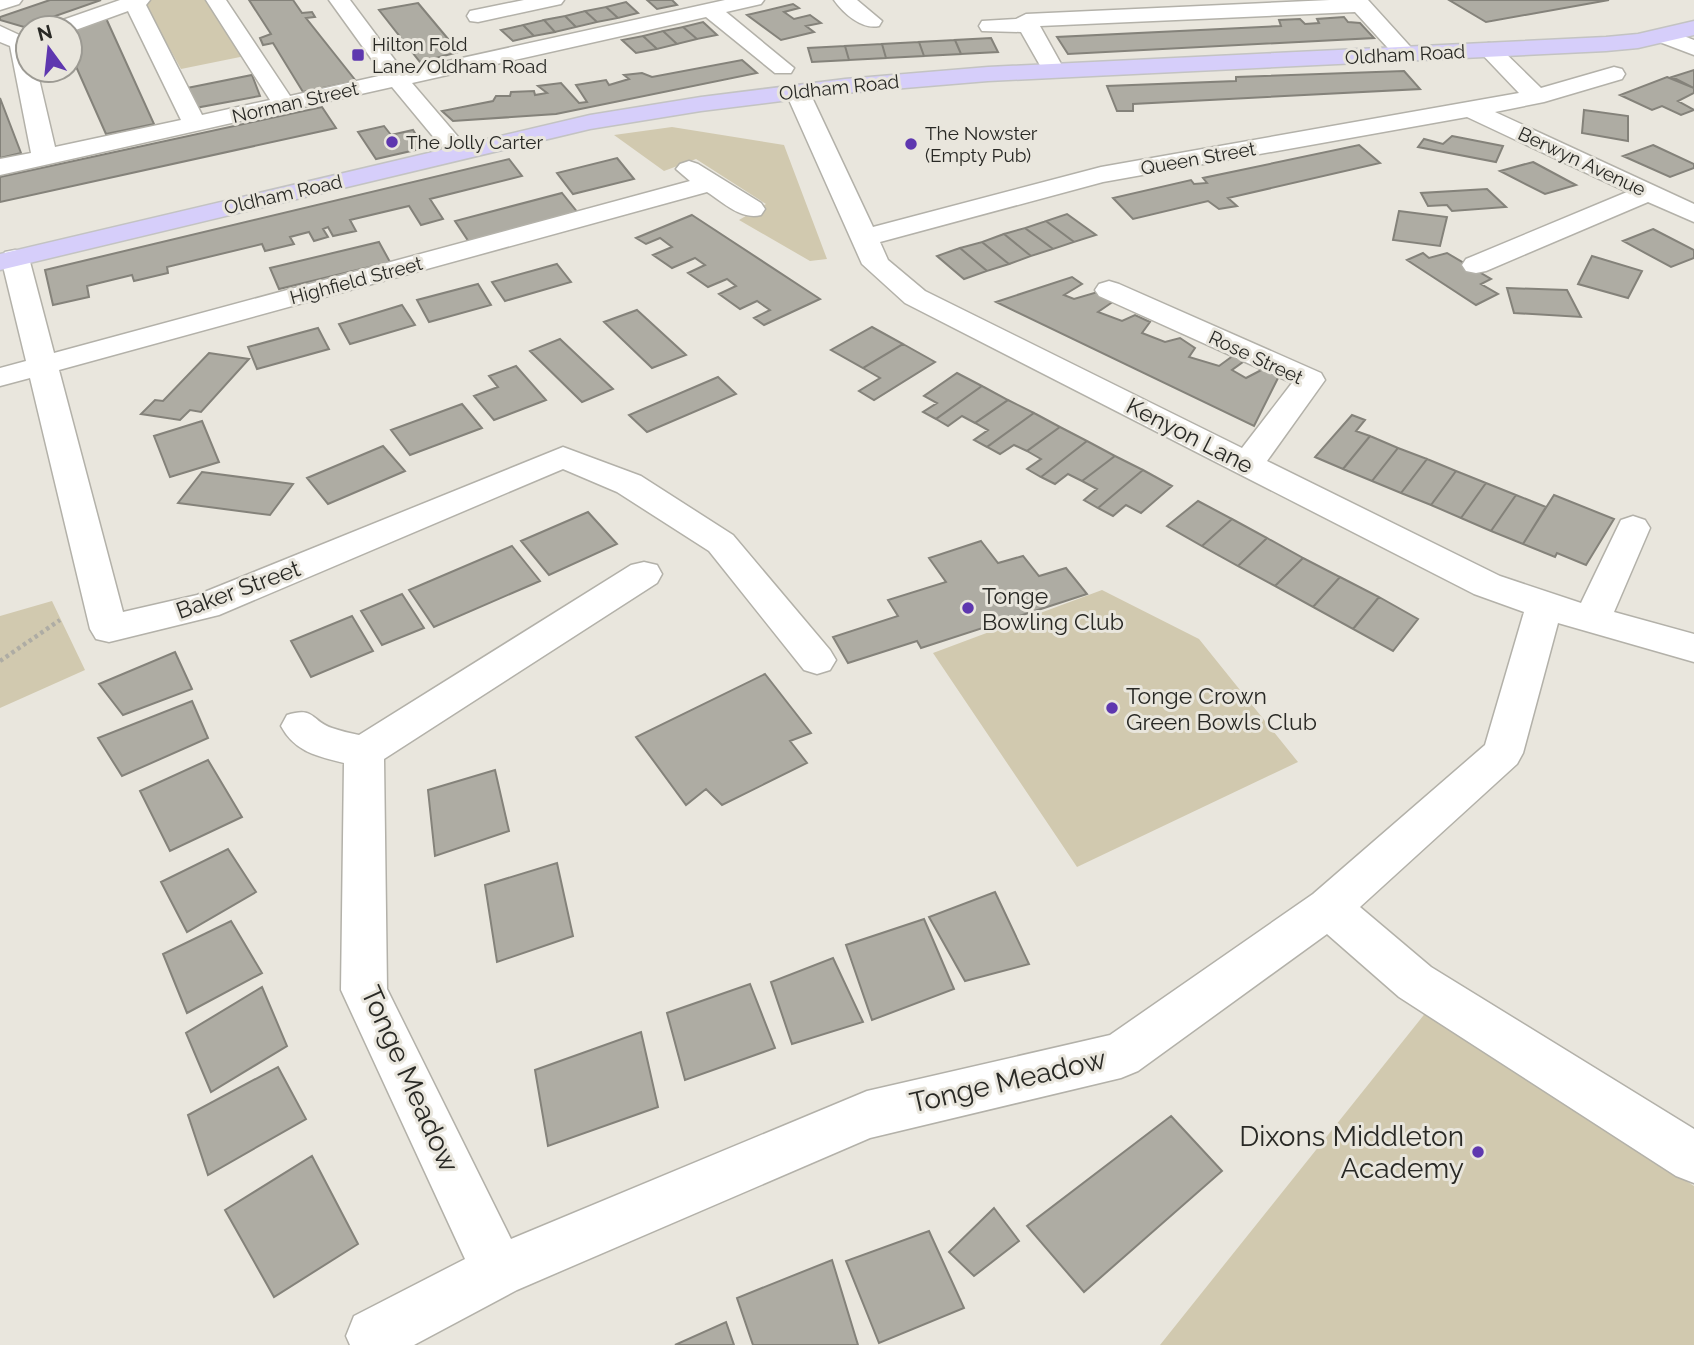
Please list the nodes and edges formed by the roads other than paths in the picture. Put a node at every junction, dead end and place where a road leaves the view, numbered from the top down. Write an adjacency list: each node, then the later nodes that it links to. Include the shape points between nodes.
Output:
1 (12, 0): 9 (street)
2 (216, 0): 28 (street)
3 (339, 0): 25 (street)
4 (554, 0): 10 (street)
5 (754, 0): 11 (street, Norman Street)
6 (844, 0): 13 (street)
7 (137, 1): 12 (street); 30 (street)
8 (1358, 2): 14 (street, via 1026,20); 22 (street)
9 (0, 5)
10 (471, 8): 21 (street)
11 (709, 10): 21 (street, Norman Street); 26 (street)
12 (84, 20)
13 (871, 21)
14 (1028, 25): 15 (street); 23 (street)
15 (990, 26)
16 (1694, 28): 17 (main road, Oldham Road)
17 (1665, 36): 19 (street); 20 (main road, Oldham Road)
18 (12, 42): 32 (street)
19 (1694, 48)
20 (1489, 50): 22 (main road, Oldham Road); 27 (street)
21 (515, 54): 25 (street, Norman Street)
22 (1406, 54): 23 (main road, Oldham Road)
23 (1054, 71): 26 (main road, Oldham Road)
24 (1614, 74): 27 (street, Queen Street)
25 (397, 79): 28 (street, Norman Street); 31 (street)
26 (790, 80): 31 (main road, Oldham Road); 39 (street, Kenyon Lane)
27 (1536, 97): 29 (street, Queen Street)
28 (284, 104): 30 (street, Norman Street)
29 (1470, 109): 36 (street, Berwyn Avenue); 39 (street, Queen Street, via 1101,175)
30 (195, 124): 32 (street, Norman Street)
31 (459, 152): 40 (main road, Oldham Road)
32 (45, 158): 34 (street, Norman Street)
33 (684, 166): 35 (street)
34 (0, 167)
35 (711, 183): 37 (street); 43 (street, Highfield Street)
36 (1650, 192): 38 (street, Berwyn Avenue); 41 (street)
37 (752, 209)
38 (1694, 214)
39 (863, 238): 45 (street, Kenyon Lane, via 876,264 915,297)
40 (8, 260): 43 (street, Baker Street)
41 (1476, 265)
42 (1109, 290): 45 (street, Rose Street, via 1310,380)
43 (43, 365): 44 (street, Highfield Street); 51 (street, Baker Street, via 108,629 206,606 563,457 629,484 721,543)
44 (0, 377)
45 (1248, 464): 48 (street, Kenyon Lane, via 1487,585)
46 (1633, 528): 49 (street)
47 (644, 573): 53 (street)
48 (1544, 606): 49 (street, Kenyon Lane); 54 (street, Tonge Meadow, via 1503,752)
49 (1592, 620): 50 (street, Kenyon Lane)
50 (1694, 648)
51 (817, 660)
52 (301, 726): 53 (street, via 316,740)
53 (364, 752): 56 (street, Tonge Meadow, via 364,990)
54 (1329, 908): 55 (street, via 1415,982); 56 (street, Tonge Meadow, via 1121,1055 867,1115)
55 (1694, 1158)
56 (498, 1271): 57 (street, Tonge Meadow)
57 (374, 1336)

